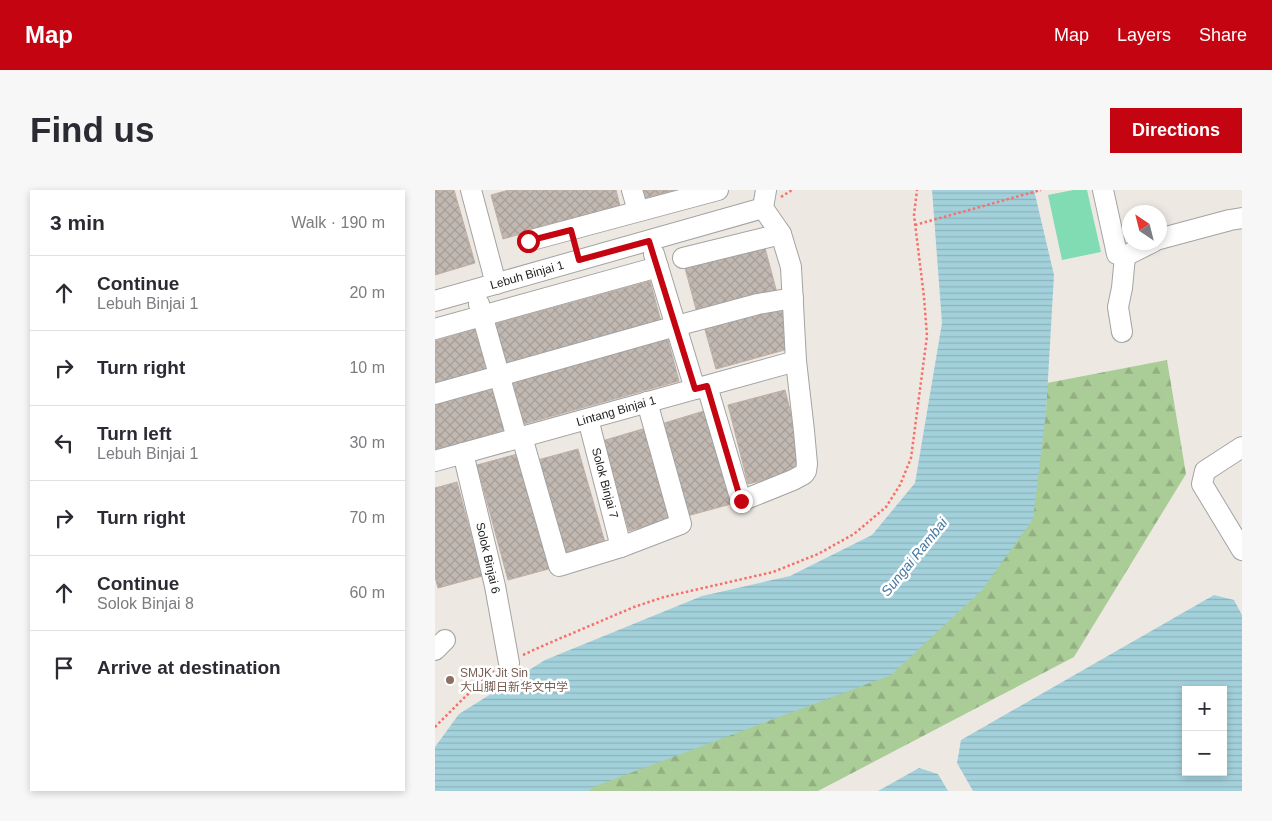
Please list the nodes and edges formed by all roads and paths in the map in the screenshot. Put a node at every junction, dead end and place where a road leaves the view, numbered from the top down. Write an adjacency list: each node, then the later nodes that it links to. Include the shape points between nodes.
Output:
1 (472, 190): 20 (street)
2 (632, 190): 7 (street)
3 (718, 190): 7 (street)
4 (1041, 190): 9 (path)
5 (1103, 190): 16 (street, via 1117,254)
6 (765, 199): 11 (street); 14 (street, Lebuh Binjai 1)
7 (638, 212): 10 (street)
8 (1242, 218): 12 (street)
9 (915, 224)
10 (571, 230): 13 (street); 18 (street)
11 (781, 234): 17 (street); 22 (street, via 791,267)
12 (1167, 237)
13 (528, 241)
14 (649, 241): 18 (street, Lebuh Binjai 1); 19 (street)
15 (1137, 250): 16 (street)
16 (1125, 256): 27 (street, via 1117,307)
17 (683, 258)
18 (579, 260): 20 (street, Lebuh Binjai 1)
19 (658, 266): 24 (street); 25 (street)
20 (496, 284): 21 (street, Lebuh Binjai 1)
21 (475, 290): 23 (street, Lebuh Binjai 1); 24 (street)
22 (793, 298): 25 (street); 28 (street)
23 (435, 301)
24 (483, 316): 26 (street); 29 (street)
25 (676, 326): 29 (street); 30 (street)
26 (435, 329)
27 (1122, 332)
28 (796, 361): 30 (street, Lintang Binjai 1); 30 (street, via 805,430 806,471 793,480 741,501)
29 (500, 376): 31 (street); 34 (street)
30 (701, 387): 32 (street, Lintang Binjai 1)
31 (435, 394)
32 (647, 402): 33 (street, Lintang Binjai 1); 38 (street, via 681,524)
33 (588, 419): 34 (street, Lintang Binjai 1); 38 (street, Solok Binjai 7)
34 (520, 438): 36 (street, Lintang Binjai 1); 38 (street, via 559,566)
35 (1242, 447): 39 (street, via 1205,471 1202,484)
36 (463, 453): 37 (street, Lintang Binjai 1); 40 (street, Solok Binjai 6, via 495,586)
37 (435, 461)
38 (621, 547)
39 (1242, 550)
40 (509, 663)

